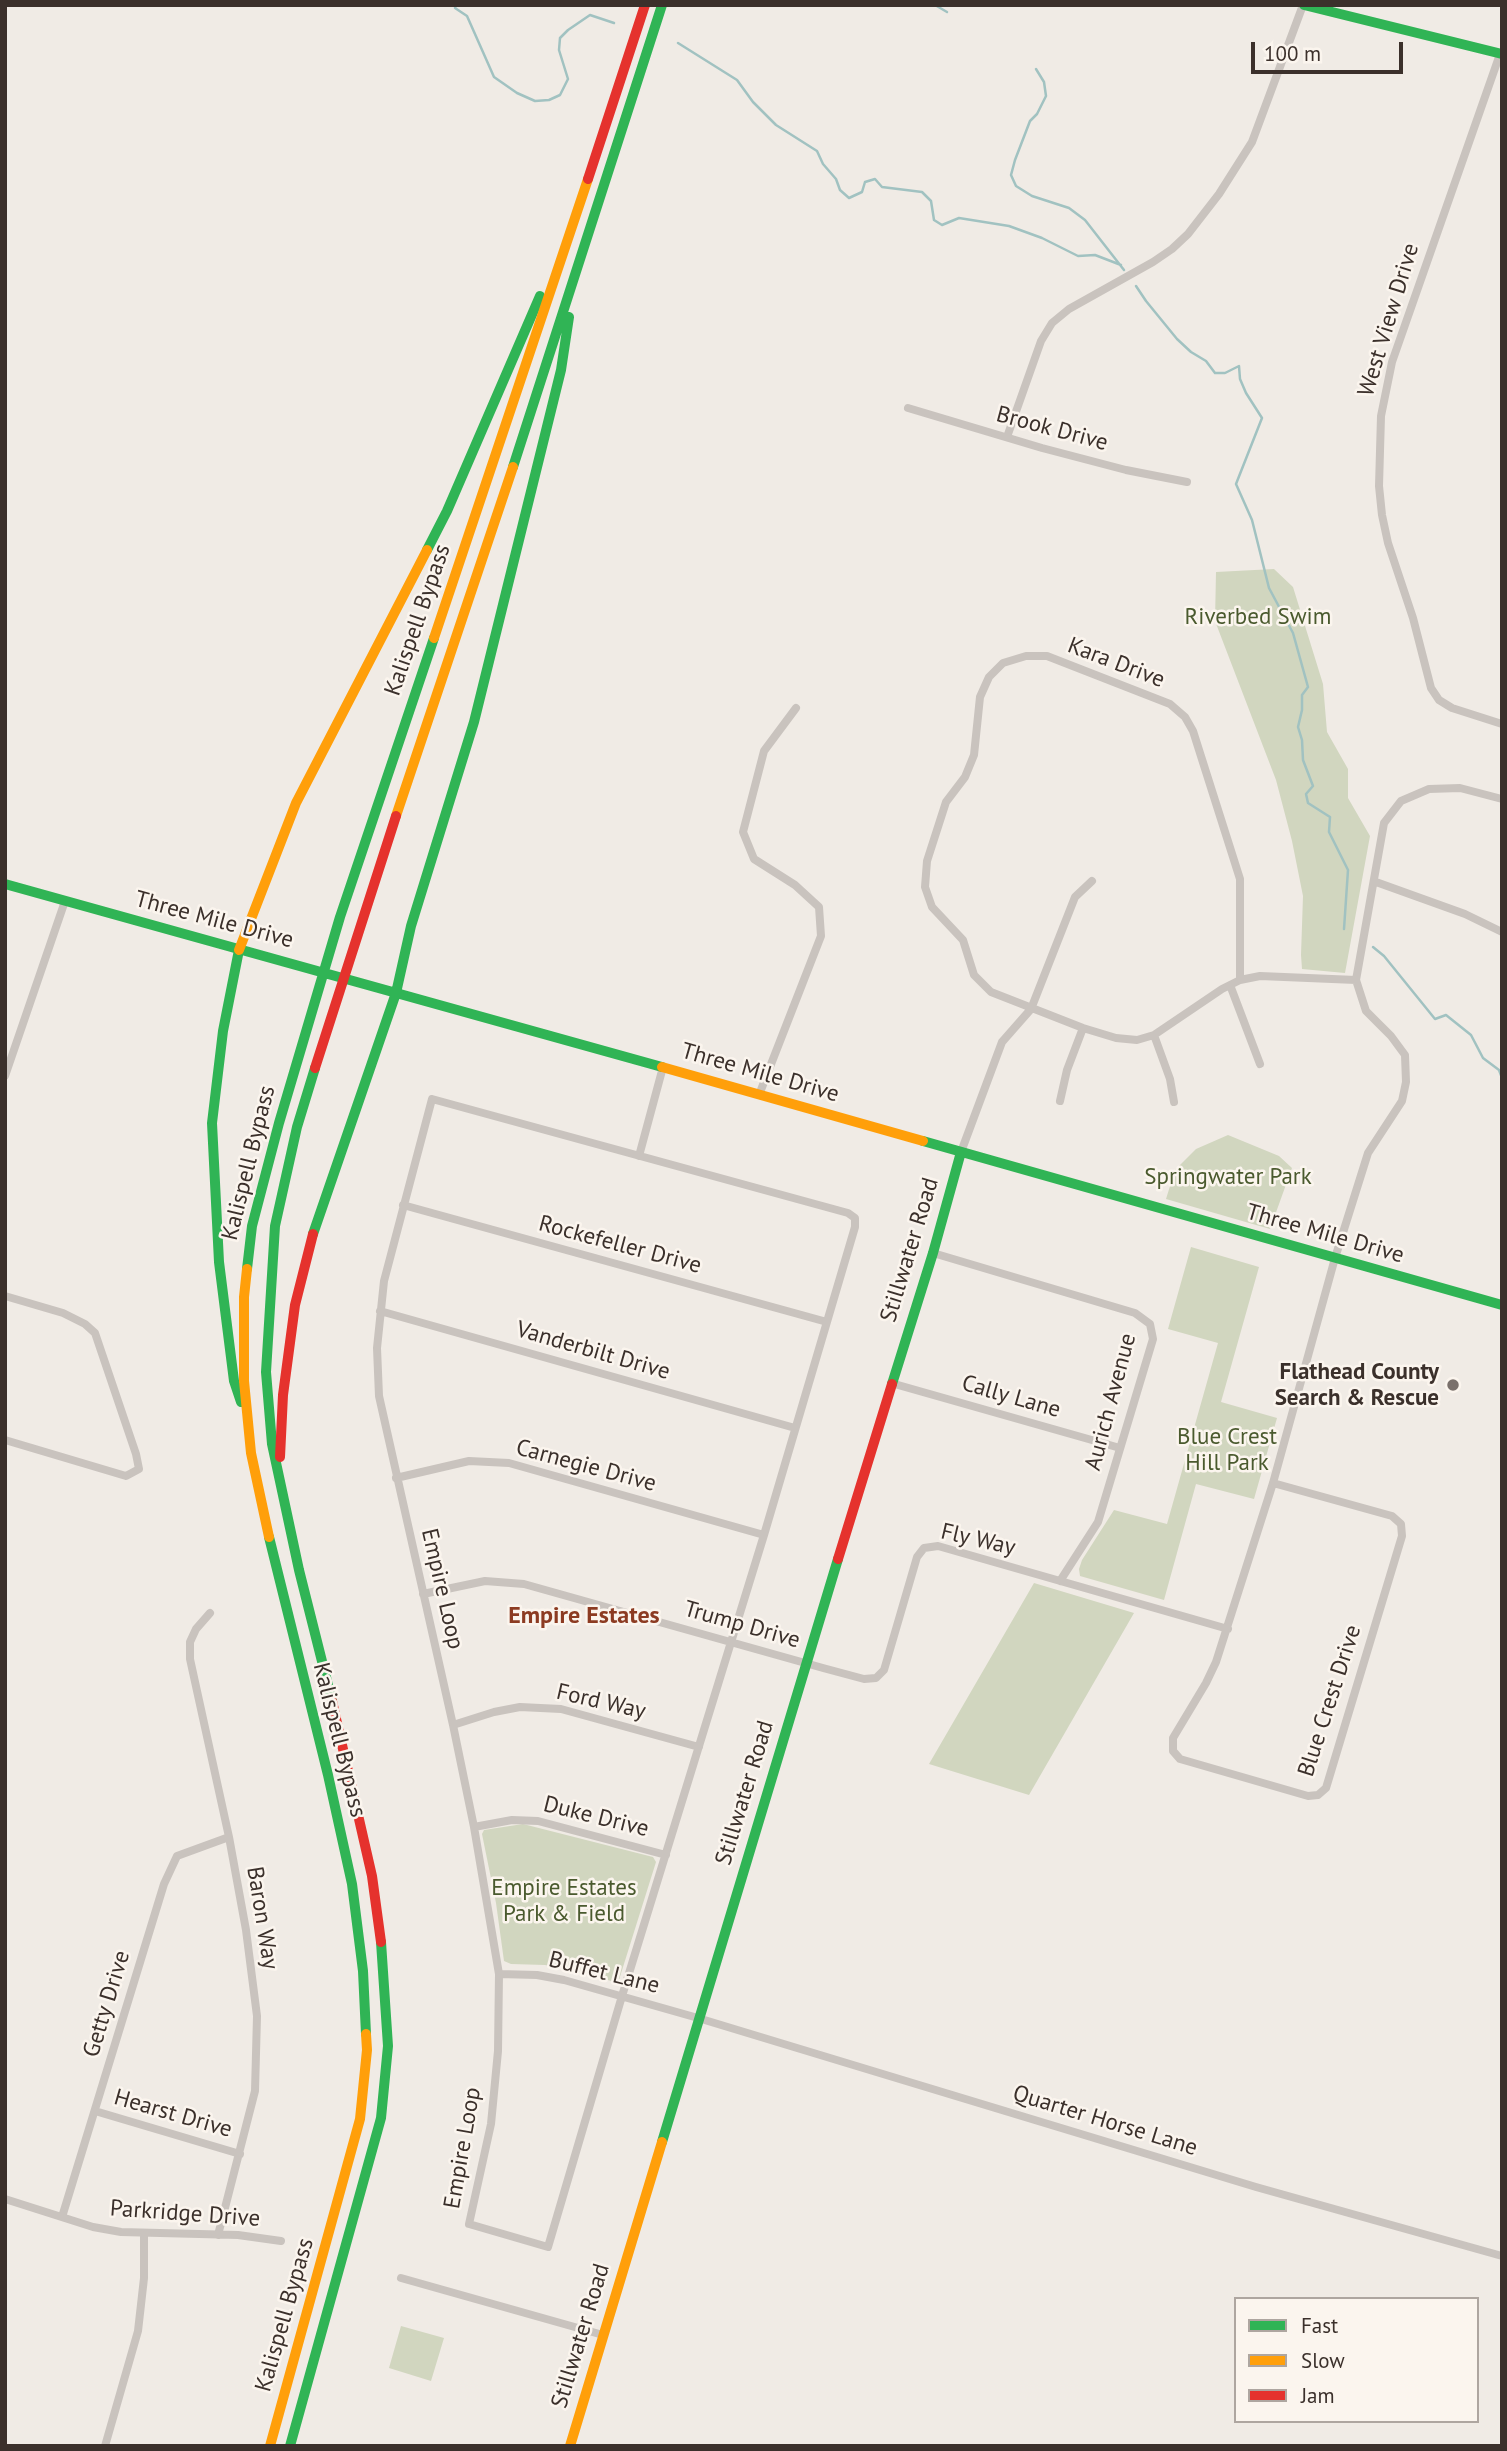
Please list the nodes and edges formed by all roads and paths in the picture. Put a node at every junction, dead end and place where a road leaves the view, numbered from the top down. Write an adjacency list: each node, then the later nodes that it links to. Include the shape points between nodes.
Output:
1 (645, 5): 5 (main road, Kalispell Bypass)
2 (662, 5): 6 (main road, Kalispell Bypass)
3 (1304, 5): 4 (main road); 8 (street, via 1252,142 1219,194 1171,249 1052,323 1041,341)
4 (1501, 54): 11 (street, West View Drive, via 1392,362 1381,416 1379,486 1388,543 1431,688 1452,708)
5 (573, 219): 18 (main road, via 447,511 296,803); 42 (main road, Kalispell Bypass, via 340,918 263,1179 244,1297)
6 (576, 273): 22 (main road, via 561,370 474,722 411,926); 47 (main road, Kalispell Bypass, via 297,1127 275,1226 269,1304 268,1413)
7 (908, 408): 8 (street, Brook Drive)
8 (1007, 438): 9 (street, Brook Drive)
9 (1187, 482)
10 (796, 708): 29 (street, via 764,751 743,832 754,859 819,907 821,936)
11 (1502, 724)
12 (1502, 799): 14 (street, via 1460,788 1429,789 1401,801 1384,822)
13 (1092, 881): 23 (street, via 1075,897)
14 (1376, 882): 17 (street); 20 (street)
15 (5, 884): 16 (main road, Three Mile Drive)
16 (65, 901): 18 (main road, Three Mile Drive); 28 (street)
17 (1502, 932)
18 (239, 949): 22 (main road, Three Mile Drive); 42 (main road, via 212,1123 226,1322 234,1381)
19 (1240, 980): 20 (street, via 1260,976); 21 (street); 23 (street, Kara Drive, via 1240,878 1185,717 1170,704 1048,656 1026,656 1003,663 980,696 974,755 965,777 946,802 927,861 925,887 932,907 963,940 974,975 991,992)
20 (1356, 980): 36 (street, Blue Crest Drive, via 1366,1011 1405,1055 1406,1082 1402,1101 1368,1153)
21 (1230, 985): 25 (street); 26 (street)
22 (396, 993): 27 (main road, Three Mile Drive); 47 (main road, via 310,1244 295,1305 282,1395)
23 (1031, 1009): 24 (street, Kara Drive); 32 (street, via 1002,1042)
24 (1083, 1028): 25 (street, Kara Drive, via 1136,1040); 30 (street)
25 (1154, 1035): 31 (street)
26 (1260, 1064)
27 (663, 1067): 29 (main road, Three Mile Drive); 33 (street)
28 (6, 1070)
29 (760, 1095): 32 (main road, Three Mile Drive)
30 (1060, 1101)
31 (1174, 1102)
32 (961, 1152): 35 (main road, Stillwater Road); 36 (main road, Three Mile Drive)
33 (639, 1156): 34 (street, Empire Loop, via 432,1098); 40 (street, Empire Loop, via 855,1218)
34 (403, 1205): 39 (street, Empire Loop); 40 (street, Rockefeller Drive)
35 (933, 1253): 41 (main road, Stillwater Road); 45 (street, Aurich Avenue, via 1135,1313 1150,1324 1153,1339)
36 (1335, 1258): 38 (main road, Three Mile Drive); 48 (street, Blue Crest Drive)
37 (5, 1296): 44 (street, via 62,1313 95,1333 139,1469 125,1476)
38 (1502, 1305)
39 (380, 1311): 43 (street, Vanderbilt Drive); 46 (street, Empire Loop, via 379,1396)
40 (827, 1322): 43 (street, Empire Loop)
41 (891, 1383): 45 (street, Cally Lane); 55 (main road, Stillwater Road)
42 (247, 1419): 75 (main road, Kalispell Bypass, via 278,1580 352,1884 367,2050 360,2119)
43 (795, 1428): 49 (street, Empire Loop)
44 (5, 1440)
45 (1120, 1448): 50 (street, Aurich Avenue, via 1098,1522)
46 (396, 1478): 49 (street, Carnegie Drive, via 469,1461 509,1463); 51 (street, Empire Loop)
47 (280, 1480): 76 (main road, Kalispell Bypass, via 372,1876 384,1964 388,2046 381,2118)
48 (1273, 1483): 53 (street, Blue Crest Drive); 53 (street, Blue Crest Drive, via 1392,1516 1401,1524 1402,1536 1326,1788 1318,1795 1180,1759 1173,1751 1173,1738 1206,1683)
49 (764, 1535): 54 (street, Empire Loop)
50 (1060, 1581): 53 (street, Fly Way); 55 (street, Fly Way, via 938,1546 924,1548 917,1557 884,1670 876,1678)
51 (423, 1594): 54 (street, Trump Drive, via 485,1581 524,1584); 56 (street, Empire Loop)
52 (210, 1614): 59 (street, Baron Way, via 196,1629 190,1659)
53 (1228, 1629)
54 (732, 1642): 55 (street, Trump Drive); 57 (street, Empire Loop)
55 (806, 1663): 63 (main road, Stillwater Road)
56 (453, 1725): 57 (street, Ford Way, via 520,1707 561,1709); 58 (street, Empire Loop)
57 (699, 1747): 60 (street, Empire Loop)
58 (474, 1827): 60 (street, Duke Drive, via 538,1821); 61 (street, Empire Loop)
59 (229, 1837): 64 (street, Getty Drive, via 177,1856 164,1884); 65 (street, Baron Way, via 257,2016 255,2091)
60 (666, 1855): 62 (street, Empire Loop)
61 (499, 1974): 62 (street, Buffet Lane, via 551,1977); 62 (street, Empire Loop, via 491,2124 469,2224 548,2247)
62 (622, 1996): 63 (street, Buffet Lane)
63 (698, 2018): 71 (street, Quarter Horse Lane, via 1256,2187); 73 (main road, Stillwater Road)
64 (95, 2111): 65 (street, Hearst Drive); 67 (street, Getty Drive)
65 (240, 2154): 69 (street, Baron Way)
66 (5, 2199): 67 (street, Parkridge Drive)
67 (62, 2217): 68 (street, Parkridge Drive, via 105,2230)
68 (144, 2234): 69 (street, Parkridge Drive); 74 (street, via 138,2331)
69 (218, 2235): 70 (street, Parkridge Drive)
70 (281, 2241)
71 (1502, 2256)
72 (401, 2277): 73 (street)
73 (603, 2335): 77 (main road, Stillwater Road)
74 (105, 2446)
75 (271, 2446)
76 (290, 2446)
77 (569, 2446)

